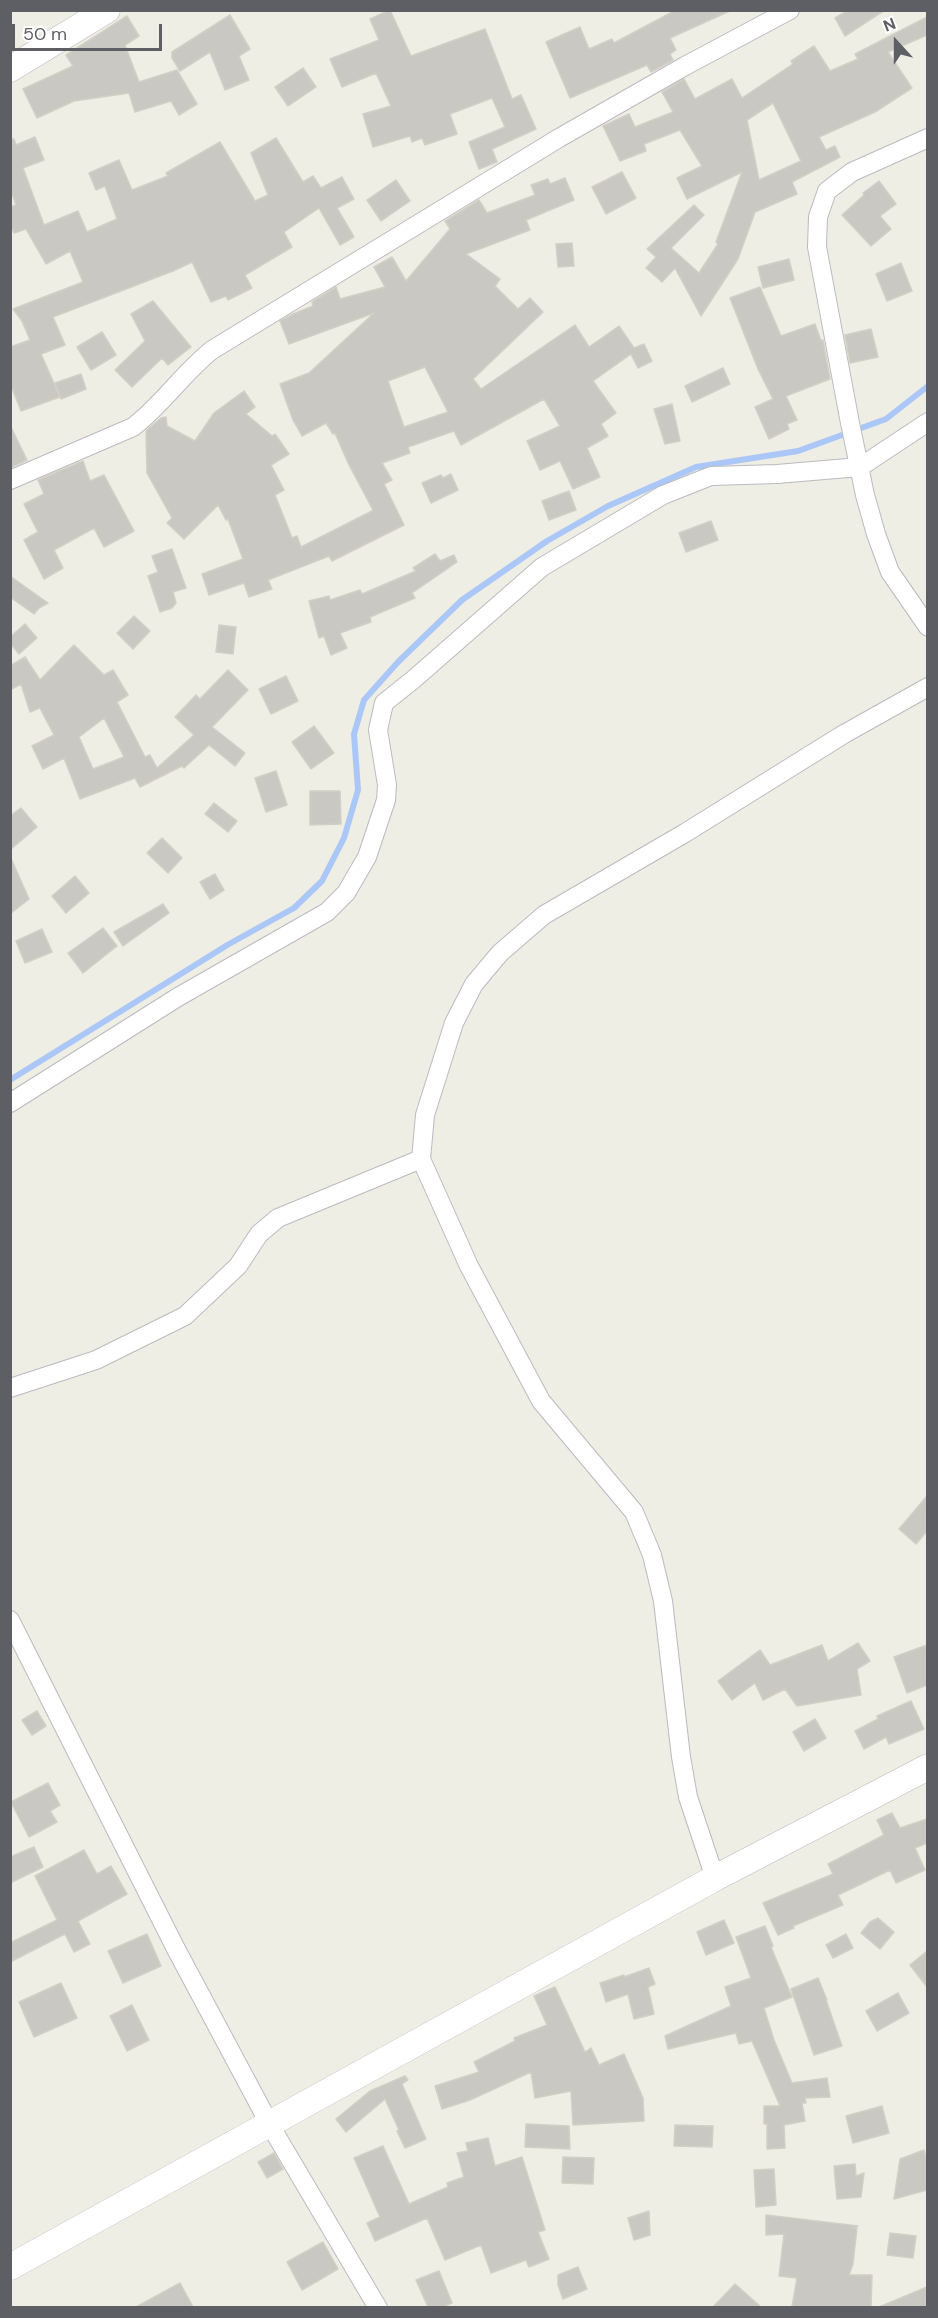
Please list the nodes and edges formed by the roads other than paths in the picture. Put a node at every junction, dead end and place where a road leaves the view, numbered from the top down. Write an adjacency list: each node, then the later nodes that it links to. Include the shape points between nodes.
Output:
1 (107, 10): 3 (main road)
2 (790, 10): 7 (street, via 559,138 212,350 133,428)
3 (10, 69)
4 (927, 138): 6 (street, via 852,172 827,191 818,217 816,247)
5 (927, 422): 6 (street)
6 (860, 467): 8 (street, via 890,572); 10 (street, via 711,476 663,495 542,567 384,703 378,730 386,800 368,857 346,893 327,912 178,997)
7 (10, 480)
8 (927, 627)
9 (927, 687): 11 (street, via 544,915 500,953 474,984 454,1023 425,1114)
10 (10, 1103)
11 (422, 1159): 12 (street, via 278,1218 259,1234 238,1266 185,1316 96,1360); 15 (street, via 469,1266 541,1401 633,1512 652,1555 663,1601 681,1757)
12 (10, 1388)
13 (10, 1620): 16 (street, via 176,1949)
14 (927, 1767): 15 (main road)
15 (715, 1878): 16 (main road)
16 (270, 2125): 17 (main road); 18 (street)
17 (10, 2267)
18 (378, 2307)

